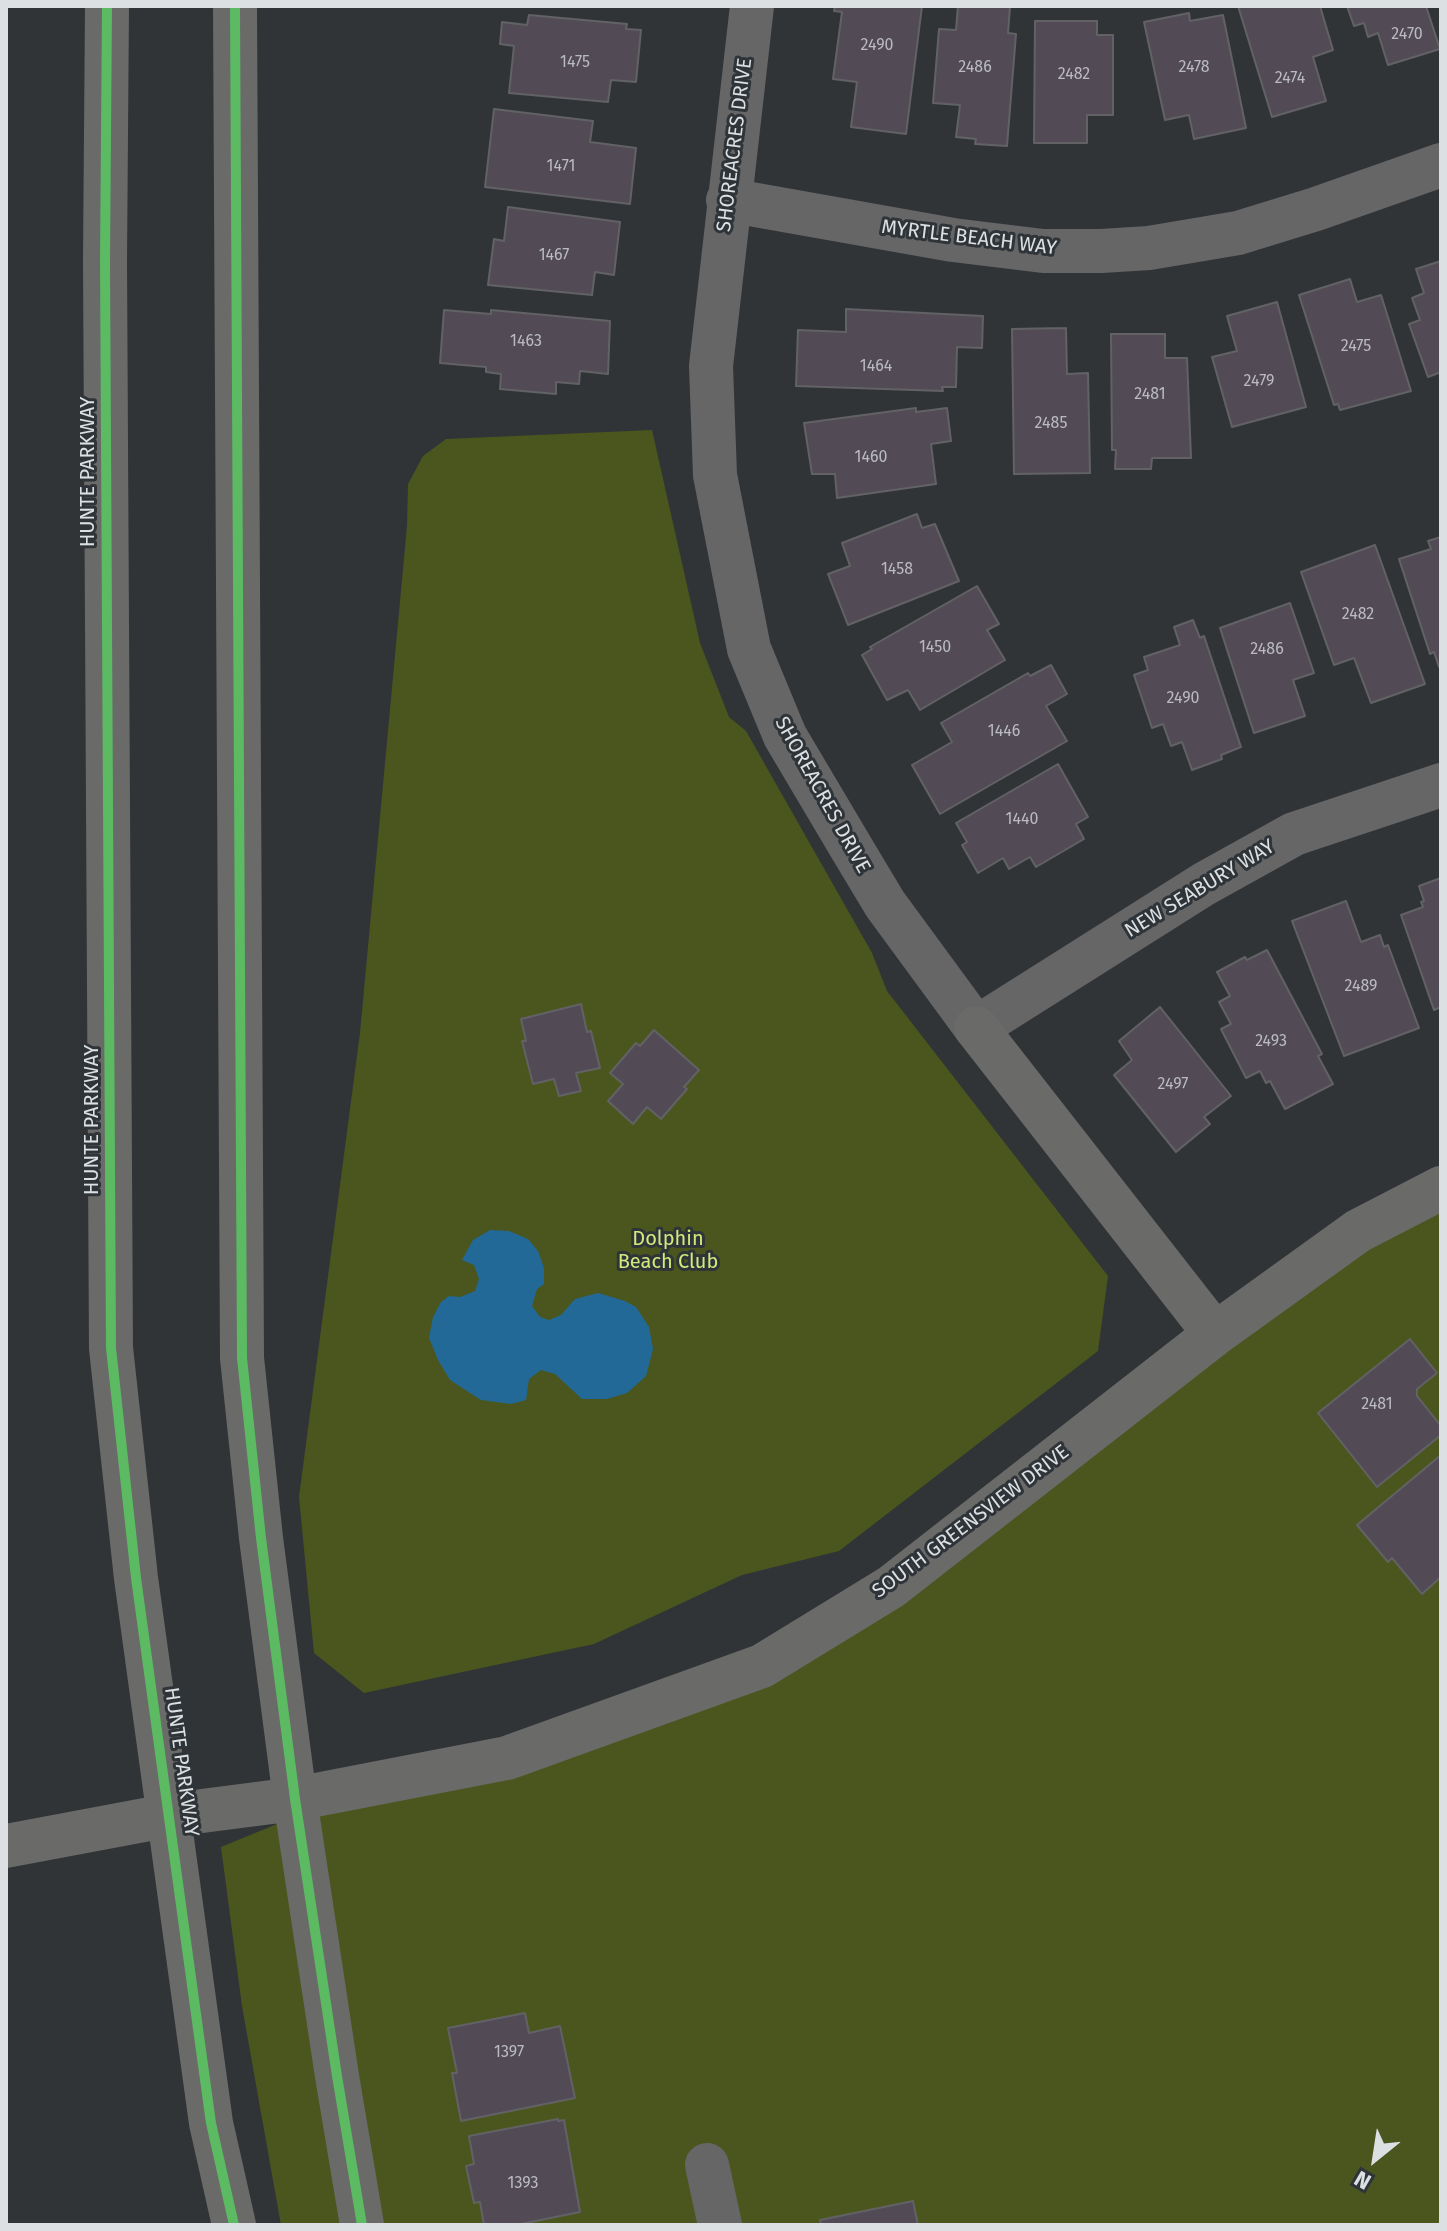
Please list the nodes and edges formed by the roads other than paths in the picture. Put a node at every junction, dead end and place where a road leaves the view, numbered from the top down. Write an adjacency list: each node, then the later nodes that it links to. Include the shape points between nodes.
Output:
1 (107, 6): 11 (main road, HUNTE PARKWAY, via 111,1348 136,1578)
2 (235, 6): 10 (main road, via 242,1358)
3 (752, 6): 5 (street, SHOREACRES DRIVE)
4 (1441, 165): 5 (street, MYRTLE BEACH WAY, via 1238,233 1101,251 1043,251 953,240)
5 (728, 200): 7 (street, SHOREACRES DRIVE, via 711,366 715,475 749,649 785,736 852,849 885,904)
6 (1441, 785): 7 (street, NEW SEABURY WAY, via 1294,834 1204,884)
7 (976, 1028): 9 (main road, SHOREACRES DRIVE)
8 (1441, 1188): 9 (main road, SOUTH GREENSVIEW DRIVE, via 1358,1231)
9 (1215, 1334): 10 (main road, SOUTH GREENSVIEW DRIVE, via 891,1587 762,1666 507,1758)
10 (295, 1799): 11 (main road, SOUTH GREENSVIEW DRIVE); 15 (main road)
11 (171, 1815): 12 (main road, SOUTH GREENSVIEW DRIVE); 14 (main road, HUNTE PARKWAY, via 211,2123)
12 (6, 1846)
13 (707, 2165): 16 (street)
14 (234, 2225)
15 (362, 2225)
16 (720, 2225)

